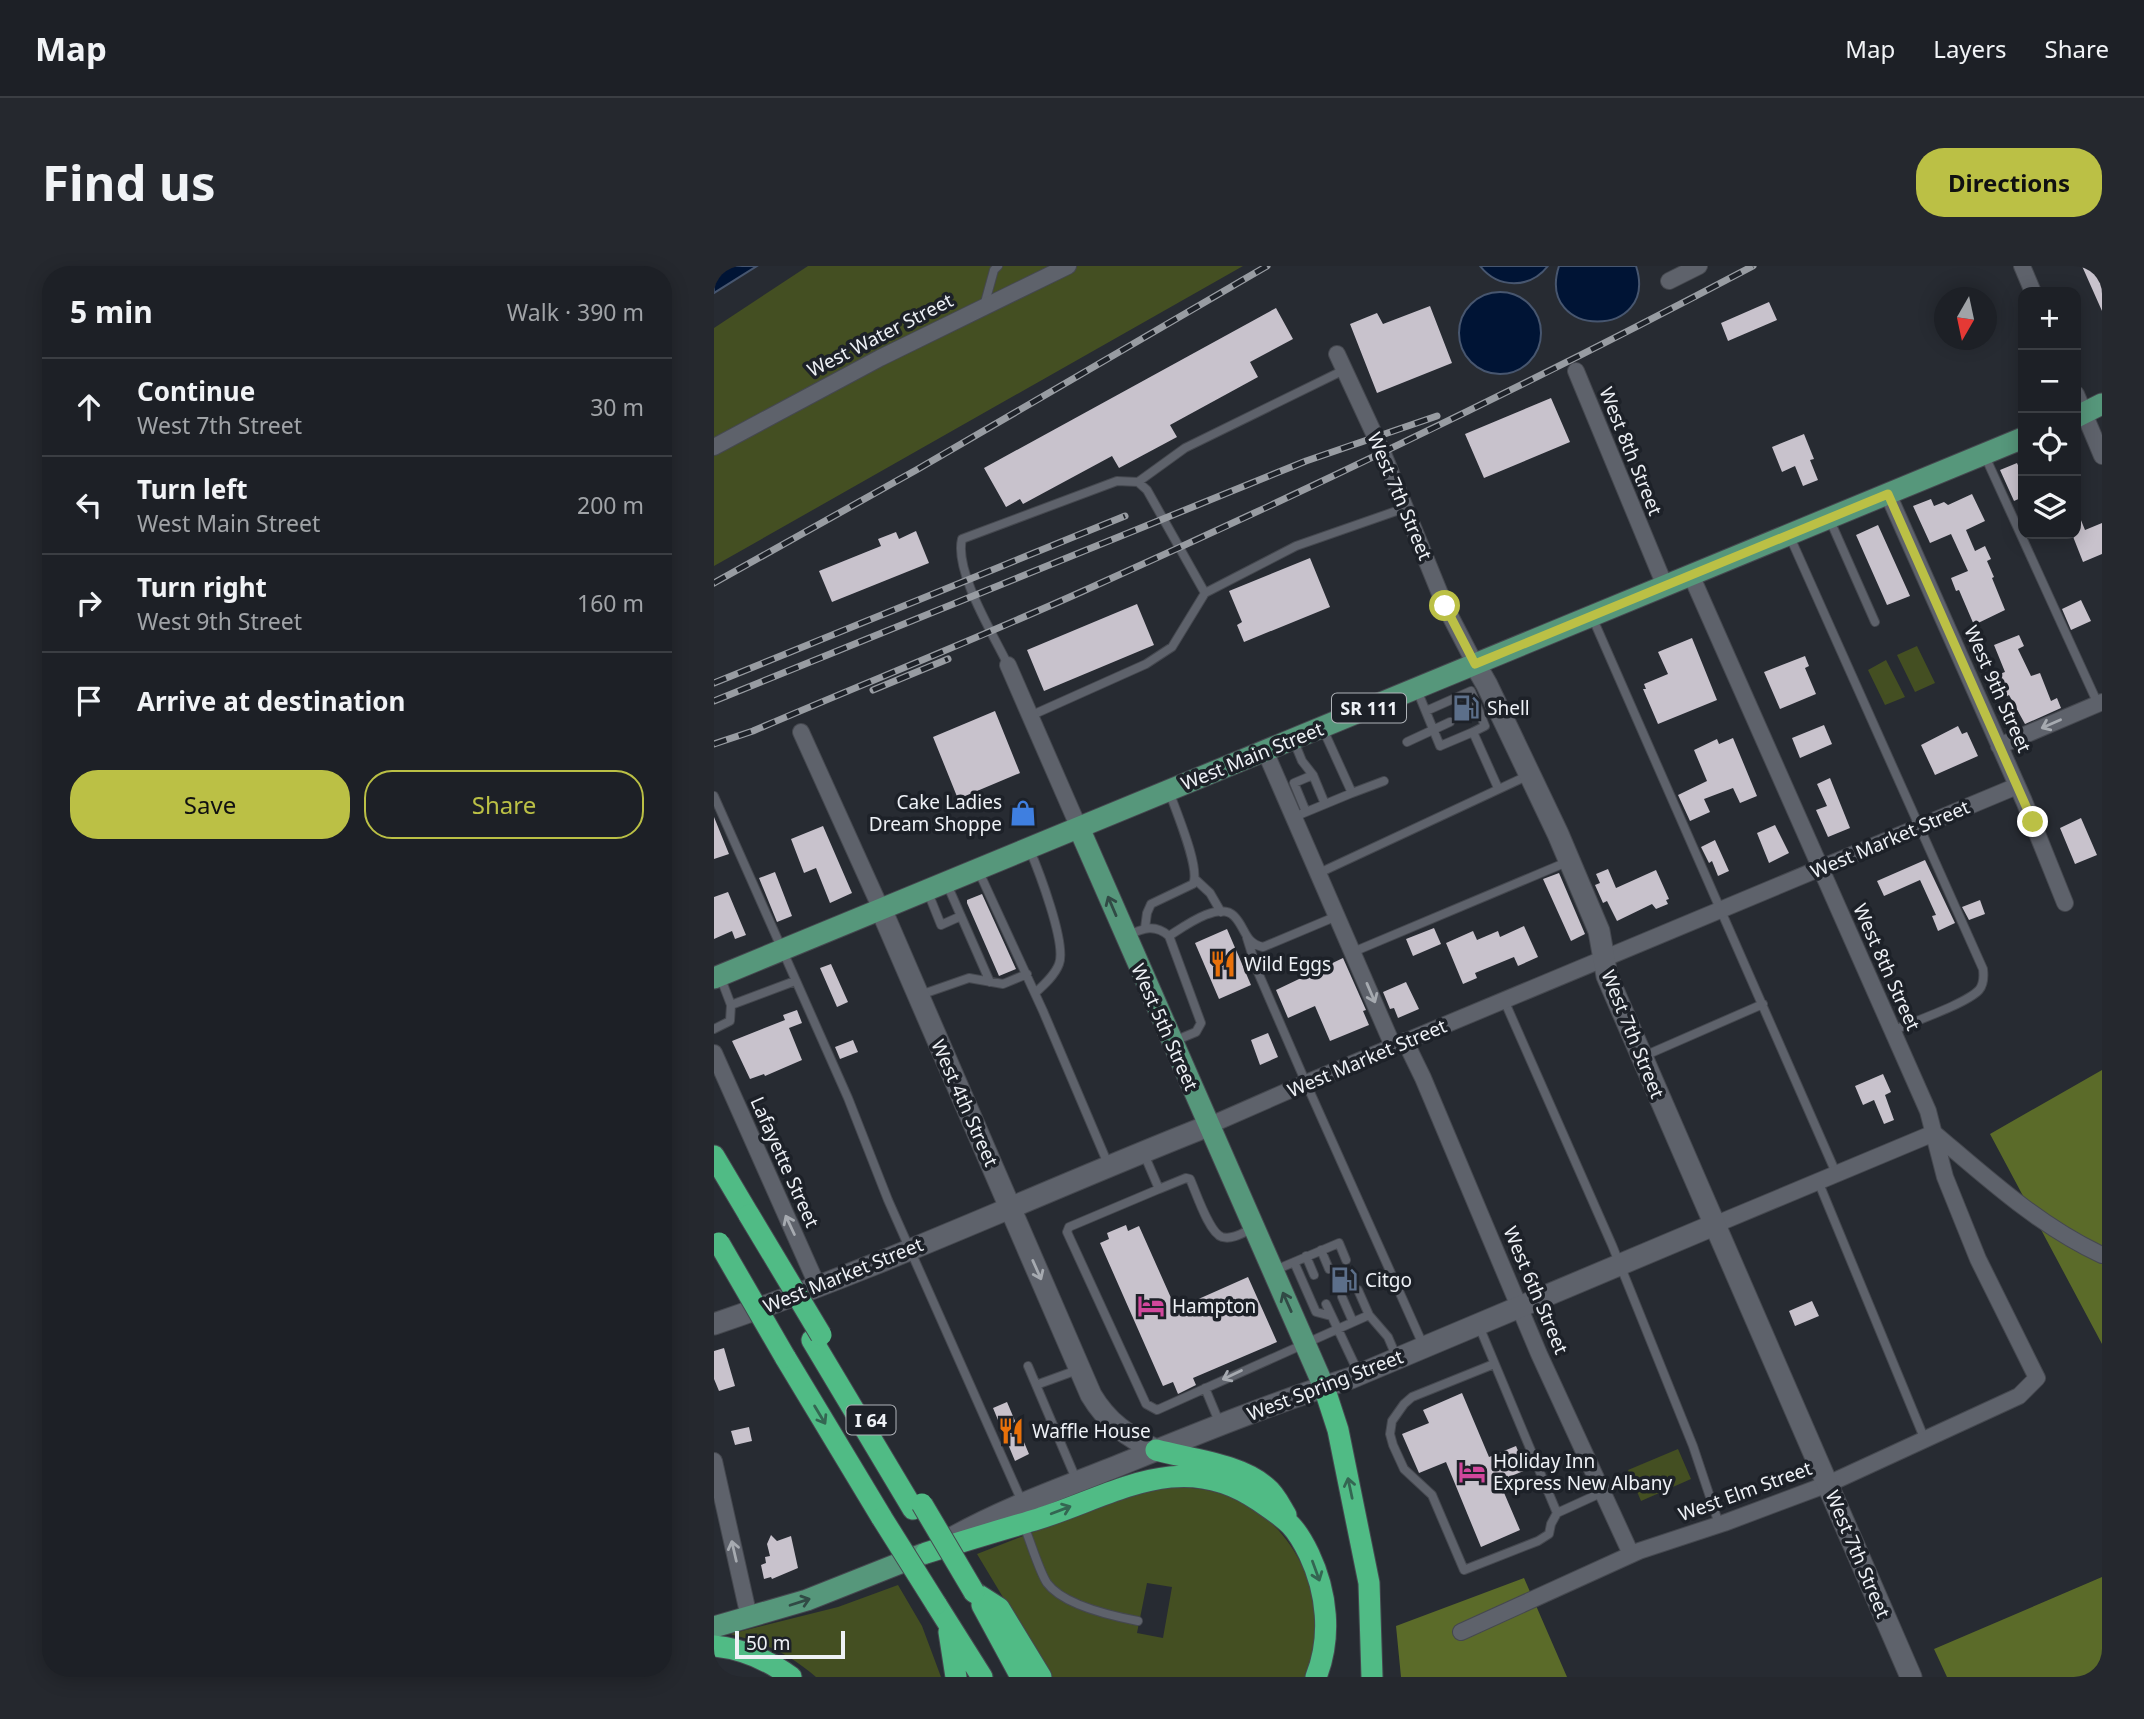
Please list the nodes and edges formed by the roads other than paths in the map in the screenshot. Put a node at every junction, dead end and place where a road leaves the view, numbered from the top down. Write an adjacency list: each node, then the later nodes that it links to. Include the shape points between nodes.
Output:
1 (998, 266): 7 (lane)
2 (1068, 266): 7 (street, West Water Street)
3 (1699, 266): 5 (street)
4 (2022, 266): 6 (street)
5 (1669, 281)
6 (2031, 287)
7 (984, 307): 13 (street, West Water Street)
8 (1337, 354): 9 (street, West 7th Street)
9 (1344, 370): 16 (lane, via 1185,448); 18 (street, West 7th Street)
10 (1576, 371): 22 (street, West 8th Street)
11 (2084, 407): 15 (street)
12 (2018, 440): 14 (main road, West Main Street / SR 111)
13 (714, 447)
14 (1984, 454): 17 (main road, West Main Street / SR 111); 31 (lane)
15 (2102, 456)
16 (1138, 482): 23 (lane, via 1147,490); 27 (lane, via 1117,481 962,538 959,550 973,596)
17 (1888, 494): 19 (main road, West Main Street / SR 111); 42 (street, West 9th Street)
18 (1405, 508): 23 (lane, via 1296,546); 26 (street, West 7th Street, via 1445,606)
19 (1829, 518): 20 (main road, West Main Street / SR 111); 25 (lane)
20 (1789, 535): 21 (main road, West Main Street / SR 111); 54 (lane)
21 (1691, 575): 22 (main road, West Main Street / SR 111); 58 (street, West 8th Street)
22 (1665, 586): 24 (main road, West Main Street / SR 111)
23 (1205, 593): 34 (lane, via 1172,648)
24 (1591, 616): 26 (main road, West Main Street / SR 111); 65 (lane)
25 (1875, 622)
26 (1475, 664): 28 (main road, West Main Street / SR 111); 32 (street, West 7th Street)
27 (1008, 665): 34 (street, West 5th Street)
28 (1451, 674): 29 (main road, West Main Street / SR 111); 30 (lane)
29 (1416, 689): 33 (lane); 36 (main road, West Main Street / SR 111)
30 (1461, 696): 32 (lane, via 1471,691); 33 (lane)
31 (2100, 703): 42 (street, one-way to 42)
32 (1483, 708): 39 (lane, via 1485,726); 45 (street, West 7th Street)
33 (1426, 711): 37 (lane)
34 (1030, 716): 55 (street, West 5th Street)
35 (1450, 722): 37 (lane)
36 (1322, 727): 40 (main road, West Main Street / SR 111); 50 (lane)
37 (1434, 730): 39 (lane, via 1440,746); 41 (lane)
38 (801, 732): 64 (street, West 4th Street)
39 (1473, 732): 48 (lane)
40 (1293, 739): 43 (main road, West Main Street / SR 111); 44 (lane)
41 (1407, 742)
42 (2000, 746): 47 (street, West 9th Street)
43 (1265, 751): 49 (main road, West Main Street / SR 111); 53 (street, West 6th Street)
44 (1312, 775): 52 (lane); 53 (lane, via 1294,783)
45 (1529, 775): 48 (lane); 57 (street, West 7th Street)
46 (1384, 781): 50 (lane)
47 (2017, 786): 54 (street, West Market Street); 63 (street, West 9th Street)
48 (1498, 788): 60 (lane)
49 (1169, 791): 55 (main road, West Main Street / SR 111); 61 (lane)
50 (1352, 793): 52 (lane)
51 (714, 796): 73 (lane)
52 (1325, 804): 53 (lane)
53 (1300, 814): 60 (street, West 6th Street)
54 (1918, 827): 58 (street, West Market Street); 86 (lane, via 1985,979 1978,991 1963,1000)
55 (1079, 828): 56 (main road, West Main Street / SR 111); 71 (main road, West 5th Street, one-way to 55)
56 (1029, 848): 59 (main road, West Main Street / SR 111); 80 (lane, via 1059,941 1060,962)
57 (1569, 860): 74 (lane); 75 (street, West 7th Street, via 1600,931)
58 (1821, 868): 65 (street, West Market Street); 86 (street, West 8th Street)
59 (977, 869): 62 (main road, West Main Street / SR 111); 76 (lane)
60 (1319, 873): 68 (street, West 6th Street)
61 (1196, 880): 66 (lane); 69 (lane, via 1151,904)
62 (937, 886): 64 (main road, West Main Street / SR 111); 67 (lane); 67 (lane, via 941,925)
63 (2065, 903)
64 (880, 909): 73 (main road, West Main Street / SR 111); 81 (street, West 4th Street)
65 (1721, 909): 75 (street, West Market Street); 83 (lane)
66 (1221, 912): 70 (lane, via 1195,919); 72 (lane, via 1234,915)
67 (961, 916): 79 (lane)
68 (1337, 916): 72 (lane, via 1269,946 1258,946); 74 (street, West 6th Street)
69 (1145, 928): 70 (lane, via 1160,929); 71 (lane)
70 (1169, 936): 87 (lane, via 1201,1023 1196,1032)
71 (1126, 937): 87 (main road, West 5th Street)
72 (1247, 938): 91 (lane)
73 (782, 950): 77 (main road, West Main Street / SR 111); 78 (lane)
74 (1353, 952): 88 (street, West 6th Street, one-way to 88)
75 (1604, 959): 82 (street, West Market Street); 90 (street, West 7th Street, via 1605,972)
76 (1027, 974): 79 (lane, via 1003,984); 80 (lane)
77 (717, 977): 84 (lane)
78 (795, 981): 84 (lane); 106 (lane)
79 (990, 982): 81 (lane, via 969,978)
80 (1035, 993): 96 (lane)
81 (918, 996): 101 (street, West 4th Street)
82 (1504, 1000): 88 (street, West Market Street); 112 (lane)
83 (1763, 1004): 90 (lane); 97 (lane)
84 (731, 1005): 85 (lane, via 730,1021)
85 (714, 1029)
86 (1892, 1031): 93 (street, West 8th Street)
87 (1172, 1042): 92 (main road, West 5th Street)
88 (1399, 1044): 91 (street, West Market Street); 120 (street, West 6th Street)
89 (714, 1054): 116 (street, Lafayette Street, one-way to 89)
90 (1641, 1057): 103 (street, West 7th Street)
91 (1306, 1083): 92 (street, West Market Street); 128 (lane)
92 (1208, 1126): 94 (street, West Market Street); 104 (main road, West 5th Street)
93 (1934, 1133): 97 (street, West Spring Street); 108 (street, via 2034,1214); 134 (street, West 8th Street, via 1945,1177 1978,1259)
94 (1142, 1151): 96 (street, West Market Street); 100 (lane)
95 (714, 1156): 102 (highway, I 64)
96 (1109, 1166): 101 (street, West Market Street)
97 (1836, 1173): 99 (street, West Spring Street)
98 (714, 1177): 102 (highway)
99 (1818, 1181): 103 (street, West Spring Street); 139 (lane)
100 (1158, 1189): 104 (lane, via 1190,1180 1212,1230 1221,1237); 137 (lane, via 1069,1227 1067,1232 1146,1404 1157,1410)
101 (1010, 1207): 106 (street, West Market Street); 132 (street, West 4th Street, one-way to 132)
102 (745, 1218): 151 (highway, I 64, bridge)
103 (1714, 1225): 112 (street, West Spring Street); 143 (street, West 7th Street)
104 (1255, 1227): 114 (main road, West 5th Street)
105 (717, 1238): 154 (highway, I 64, one-way to 154, bridge)
106 (911, 1249): 116 (street, West Market Street); 145 (lane)
107 (1321, 1250): 109 (lane); 110 (lane, via 1339,1243); 113 (lane)
108 (2102, 1255)
109 (1306, 1256): 111 (lane); 115 (lane)
110 (1346, 1260)
111 (1294, 1262): 114 (lane); 122 (lane, via 1316,1312)
112 (1619, 1265): 120 (street, West Spring Street); 147 (lane, via 1693,1446)
113 (1329, 1269)
114 (1273, 1271): 127 (main road, West 5th Street, one-way to 114)
115 (1314, 1275)
116 (818, 1287): 124 (street, West Market Street)
117 (1359, 1290): 121 (lane)
118 (1342, 1297): 123 (lane)
119 (1326, 1304): 122 (lane)
120 (1520, 1306): 125 (street, West Spring Street); 144 (street, West 6th Street)
121 (1369, 1315): 123 (lane); 129 (lane, via 1388,1337)
122 (1331, 1316): 126 (lane)
123 (1353, 1322): 126 (lane)
124 (714, 1324)
125 (1478, 1324): 128 (street, West Spring Street); 130 (lane)
126 (1337, 1329): 127 (lane); 133 (lane)
127 (1304, 1343): 136 (main road, West 5th Street); 137 (lane, one-way to 137)
128 (1424, 1347): 129 (street, West Spring Street)
129 (1396, 1358): 133 (street, West Spring Street)
130 (1494, 1364): 146 (lane); 146 (lane, via 1412,1397 1392,1422 1393,1446 1404,1469 1433,1494 1464,1570 1549,1534)
131 (1028, 1366): 135 (lane)
132 (1080, 1369): 135 (lane); 140 (street, West 4th Street, via 1109,1419 1126,1435)
133 (1359, 1374): 136 (street, West Spring Street)
134 (2037, 1378): 139 (street, West Elm Street, via 2018,1396)
135 (1036, 1385): 142 (lane)
136 (1324, 1387): 138 (street, West Spring Street); 165 (highway, one-way to 136, via 1369,1583 1338,1430)
137 (1205, 1388): 138 (lane)
138 (1221, 1426): 140 (street, West Spring Street)
139 (1924, 1440): 143 (street, West Elm Street)
140 (1156, 1450): 142 (street, West Spring Street); 148 (highway, via 1229,1468 1259,1482)
141 (714, 1461): 152 (street, one-way to 141)
142 (1077, 1482): 145 (street, West Spring Street)
143 (1828, 1484): 147 (street, West Elm Street); 166 (street, West 7th Street)
144 (1603, 1492): 146 (lane); 150 (street, West 6th Street)
145 (1023, 1513): 148 (highway, one-way to 148, via 1174,1476 1226,1484); 149 (highway); 153 (lane, via 1047,1583 1068,1599 1104,1614)
146 (1558, 1513)
147 (1719, 1524): 150 (street, West Elm Street)
148 (1293, 1525): 164 (highway, one-way to 164, via 1311,1559 1326,1613 1326,1639)
149 (926, 1553): 152 (main road, one-way to 149, via 807,1600)
150 (1631, 1554): 156 (street, West Elm Street)
151 (969, 1594): 161 (highway); 162 (highway, I 64); 163 (highway, via 999,1608)
152 (749, 1617): 155 (main road)
153 (1138, 1621)
154 (948, 1623): 159 (highway); 160 (highway, I 64)
155 (714, 1627)
156 (1461, 1632)
157 (714, 1646): 158 (highway, via 751,1654)
158 (791, 1677)
159 (956, 1677)
160 (982, 1677)
161 (1012, 1677)
162 (1021, 1677)
163 (1041, 1677)
164 (1316, 1677)
165 (1372, 1677)
166 (1911, 1677)

